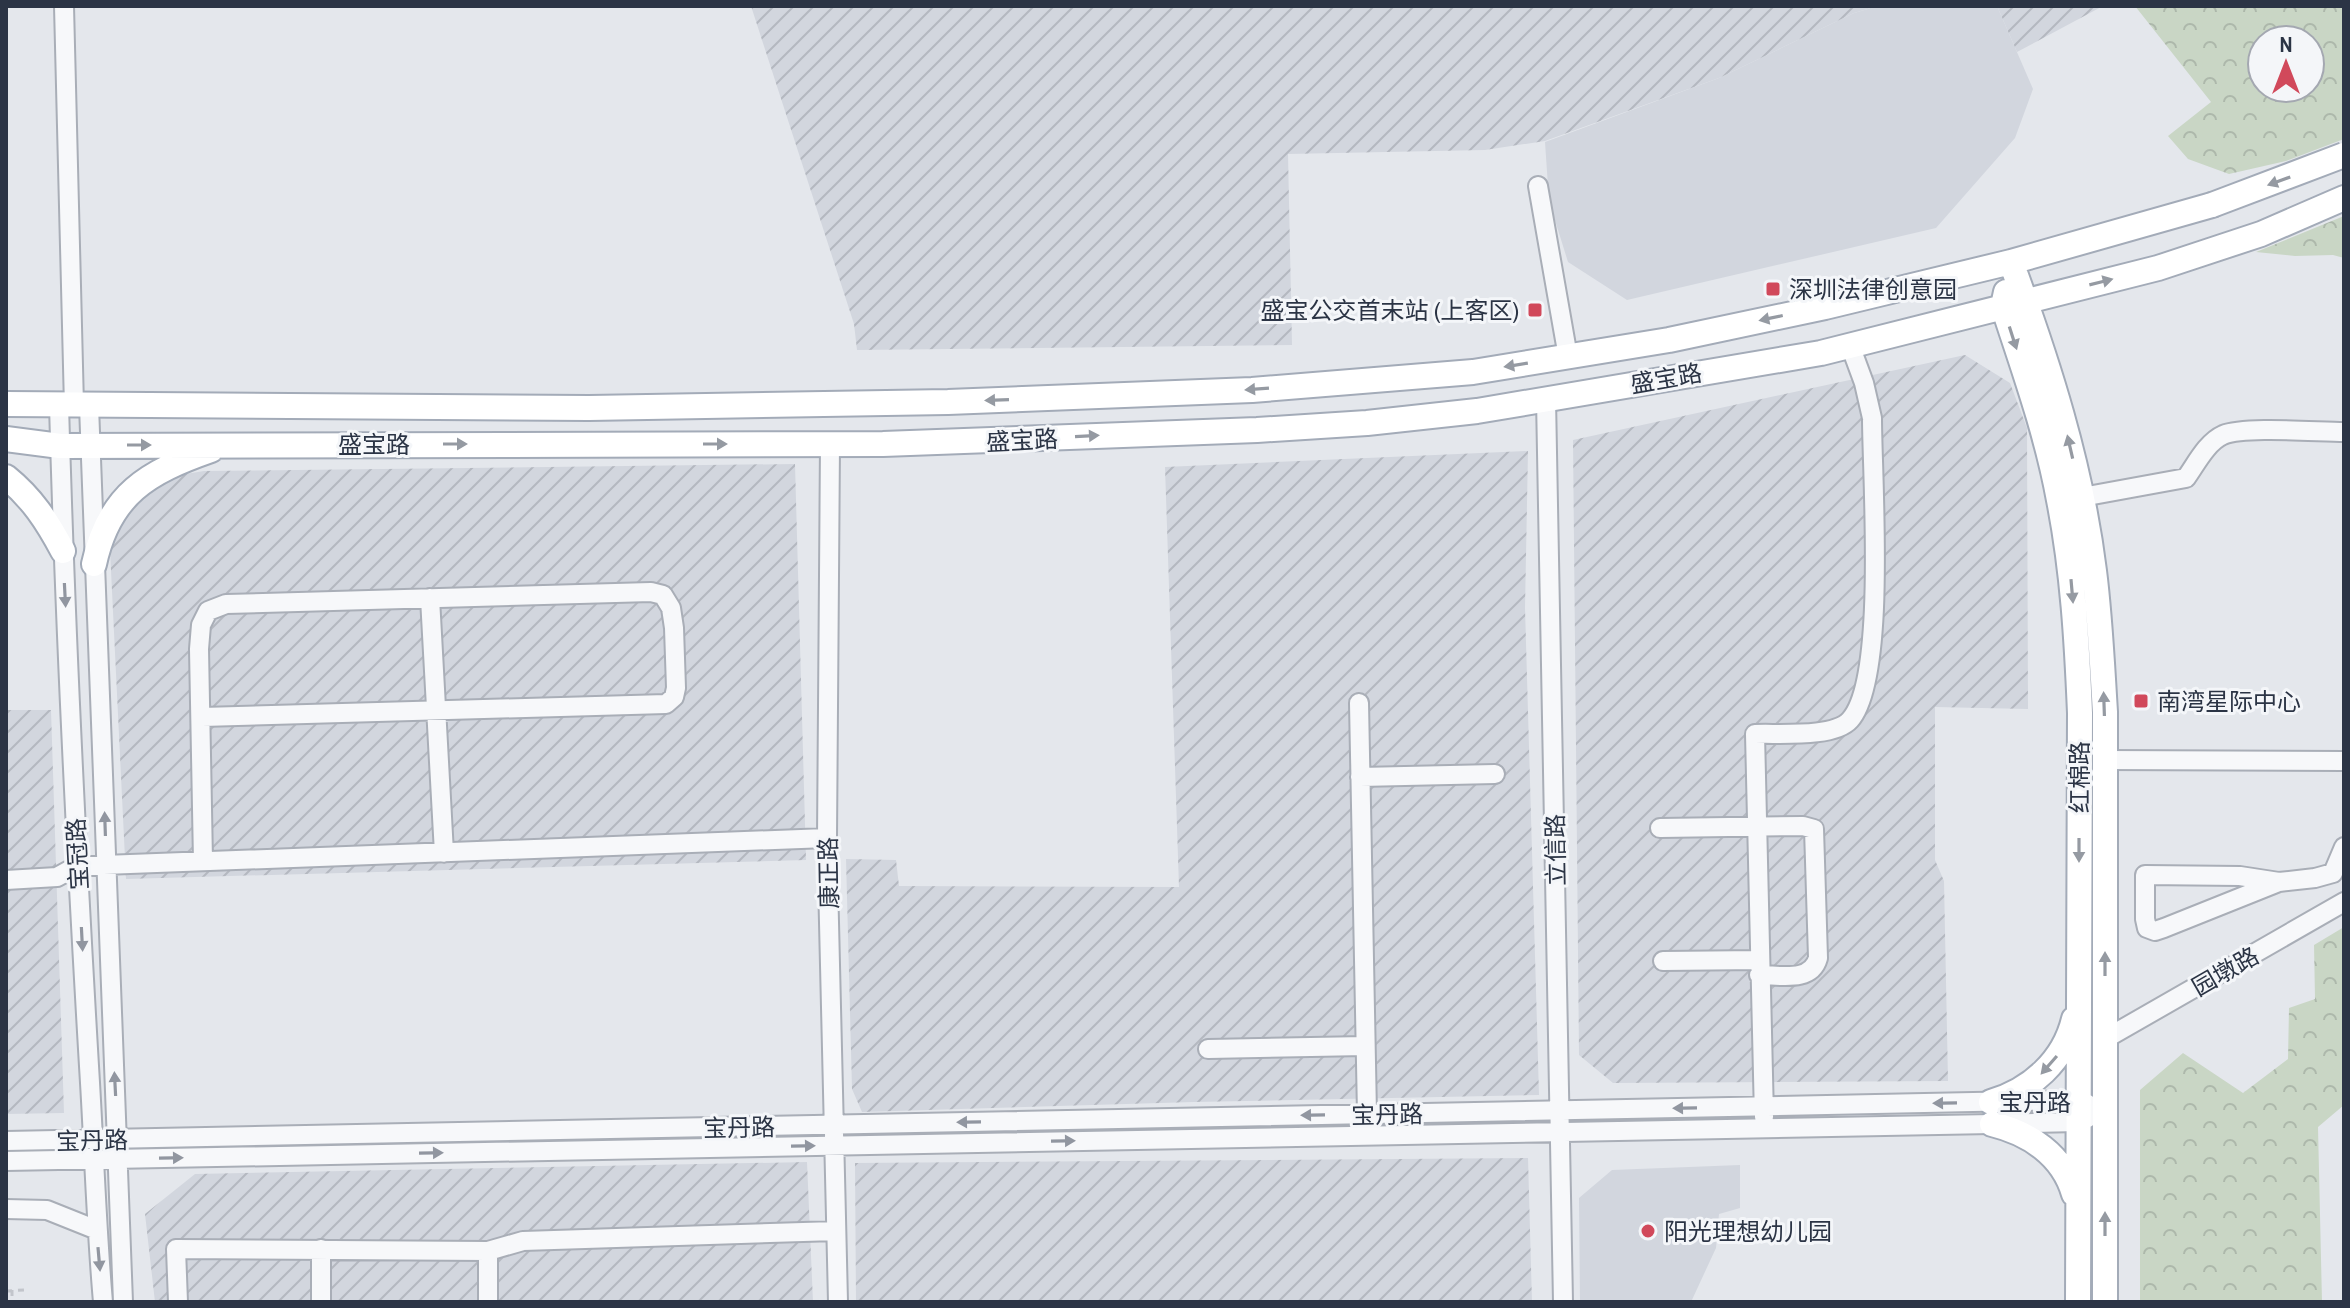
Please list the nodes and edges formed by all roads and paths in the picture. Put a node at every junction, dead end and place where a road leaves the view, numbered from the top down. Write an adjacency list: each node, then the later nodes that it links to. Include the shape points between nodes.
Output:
1 (64, 6): 11 (street)
2 (2344, 155): 5 (main road, one-way to 5, bridge, via 2212,205)
3 (1538, 186): 8 (street)
4 (2344, 198): 6 (main road, one-way to 4, via 2158,268 2261,234)
5 (2011, 262): 6 (main road, 红棉路); 8 (main road, 盛宝路, one-way to 8, via 1825,307)
6 (2014, 304): 7 (main road, 盛宝路); 19 (main road, 红棉路, one-way to 6, via 2066,430); 43 (main road, 红棉路, one-way to 43, via 2071,570 2080,713)
7 (1850, 345): 9 (main road, 盛宝路); 30 (street, via 1872,418 1874,639 1865,693 1850,721 1831,731 1755,734)
8 (1568, 357): 11 (main road, 盛宝路, one-way to 11, via 1473,372 1252,390 948,402 589,408)
9 (1546, 399): 15 (main road, 盛宝路, one-way to 9, via 988,442 1367,423); 48 (street, 立信路)
10 (6, 404): 11 (main road, 盛宝路)
11 (74, 406): 16 (street, 宝冠路); 17 (street, 宝冠路)
12 (2344, 432): 19 (street, via 2223,435 2186,478)
13 (6, 439): 17 (main road, 盛宝路)
14 (228, 444): 15 (main road, 盛宝路, one-way to 15); 16 (main road, 盛宝路, one-way to 14); 21 (main road, via 174,463 127,495 100,538)
15 (830, 444): 32 (street, 康正路)
16 (90, 445): 17 (main road, 盛宝路); 21 (street, 宝冠路)
17 (60, 446): 20 (street, 宝冠路)
18 (6, 477): 20 (main road, via 29,496)
19 (2082, 497): 26 (main road, 红棉路, one-way to 19, via 2101,636)
20 (63, 551): 37 (street, 宝冠路, one-way to 37)
21 (94, 564): 36 (street, 宝冠路, one-way to 21)
22 (430, 598): 24 (street); 24 (street, via 651,592 663,595 674,628 676,688 666,704); 25 (street, via 226,604 208,611 199,649)
23 (1359, 703): 29 (street)
24 (435, 711): 25 (street); 34 (street)
25 (202, 717): 35 (street)
26 (2105, 760): 27 (street); 44 (main road, 红棉路, one-way to 26)
27 (2344, 761)
28 (1495, 774): 29 (street)
29 (1360, 777): 45 (street)
30 (1757, 826): 31 (street); 42 (street); 42 (street, via 1803,826 1816,833 1818,958 1811,972 1803,975)
31 (1660, 828)
32 (827, 838): 34 (street); 53 (street, 康正路)
33 (2344, 847): 39 (street, via 2333,873)
34 (444, 853): 35 (street)
35 (203, 861): 36 (street)
36 (106, 865): 37 (street); 56 (street, 宝冠路, one-way to 36)
37 (77, 866): 38 (street, via 57,877); 57 (street, 宝冠路, one-way to 57)
38 (6, 880)
39 (2279, 882): 39 (street, via 2145,875 2147,928 2164,928)
40 (2344, 902): 44 (street, 园墩路)
41 (1663, 961): 42 (street)
42 (1759, 968): 47 (street)
43 (2079, 1001): 49 (main road, 红棉路); 51 (main road, one-way to 51, via 2061,1051 2032,1083)
44 (2105, 1039): 50 (main road, 红棉路)
45 (1365, 1046): 46 (street); 52 (street)
46 (1208, 1049)
47 (1763, 1107): 48 (street, 宝丹路, one-way to 48); 51 (street, 宝丹路, one-way to 47); 54 (street)
48 (1560, 1110): 52 (street, 宝丹路); 55 (street, 立信路)
49 (2078, 1111): 50 (street, 宝丹路); 51 (street, 宝丹路); 64 (main road, 红棉路)
50 (2105, 1111): 81 (main road, 红棉路, one-way to 50)
51 (1992, 1113): 54 (street, 宝丹路); 64 (main road, via 2049,1153 2068,1179)
52 (1367, 1114): 53 (street, 宝丹路, one-way to 53)
53 (833, 1125): 56 (street, 宝丹路); 59 (street, 康正路)
54 (1764, 1128): 55 (street, 宝丹路)
55 (1560, 1132): 59 (street, 宝丹路, one-way to 55); 79 (street, 立信路)
56 (117, 1139): 57 (street, 宝丹路); 60 (street, 宝冠路)
57 (92, 1140): 58 (street, 宝丹路); 61 (street, 宝冠路)
58 (6, 1141)
59 (834, 1145): 60 (street, 宝丹路, one-way to 59); 66 (street, 康正路)
60 (118, 1159): 61 (street, 宝丹路); 74 (street, 宝冠路)
61 (93, 1160): 62 (street, 宝丹路); 65 (street, 宝冠路)
62 (6, 1161)
63 (6, 1209): 65 (street, via 47,1210)
64 (2078, 1209): 80 (main road, 红棉路)
65 (97, 1230): 73 (street, 宝冠路, one-way to 73)
66 (836, 1231): 68 (street, via 523,1241); 78 (street, 康正路)
67 (321, 1249): 68 (street); 75 (street, via 176,1249); 76 (street)
68 (488, 1251): 77 (street)
69 (12, 1290): 70 (path); 71 (path); 72 (path)
70 (24, 1290)
71 (6, 1291)
72 (12, 1302)
73 (103, 1302)
74 (123, 1302)
75 (178, 1302)
76 (321, 1302)
77 (488, 1302)
78 (838, 1302)
79 (1563, 1302)
80 (2078, 1302)
81 (2105, 1302)

